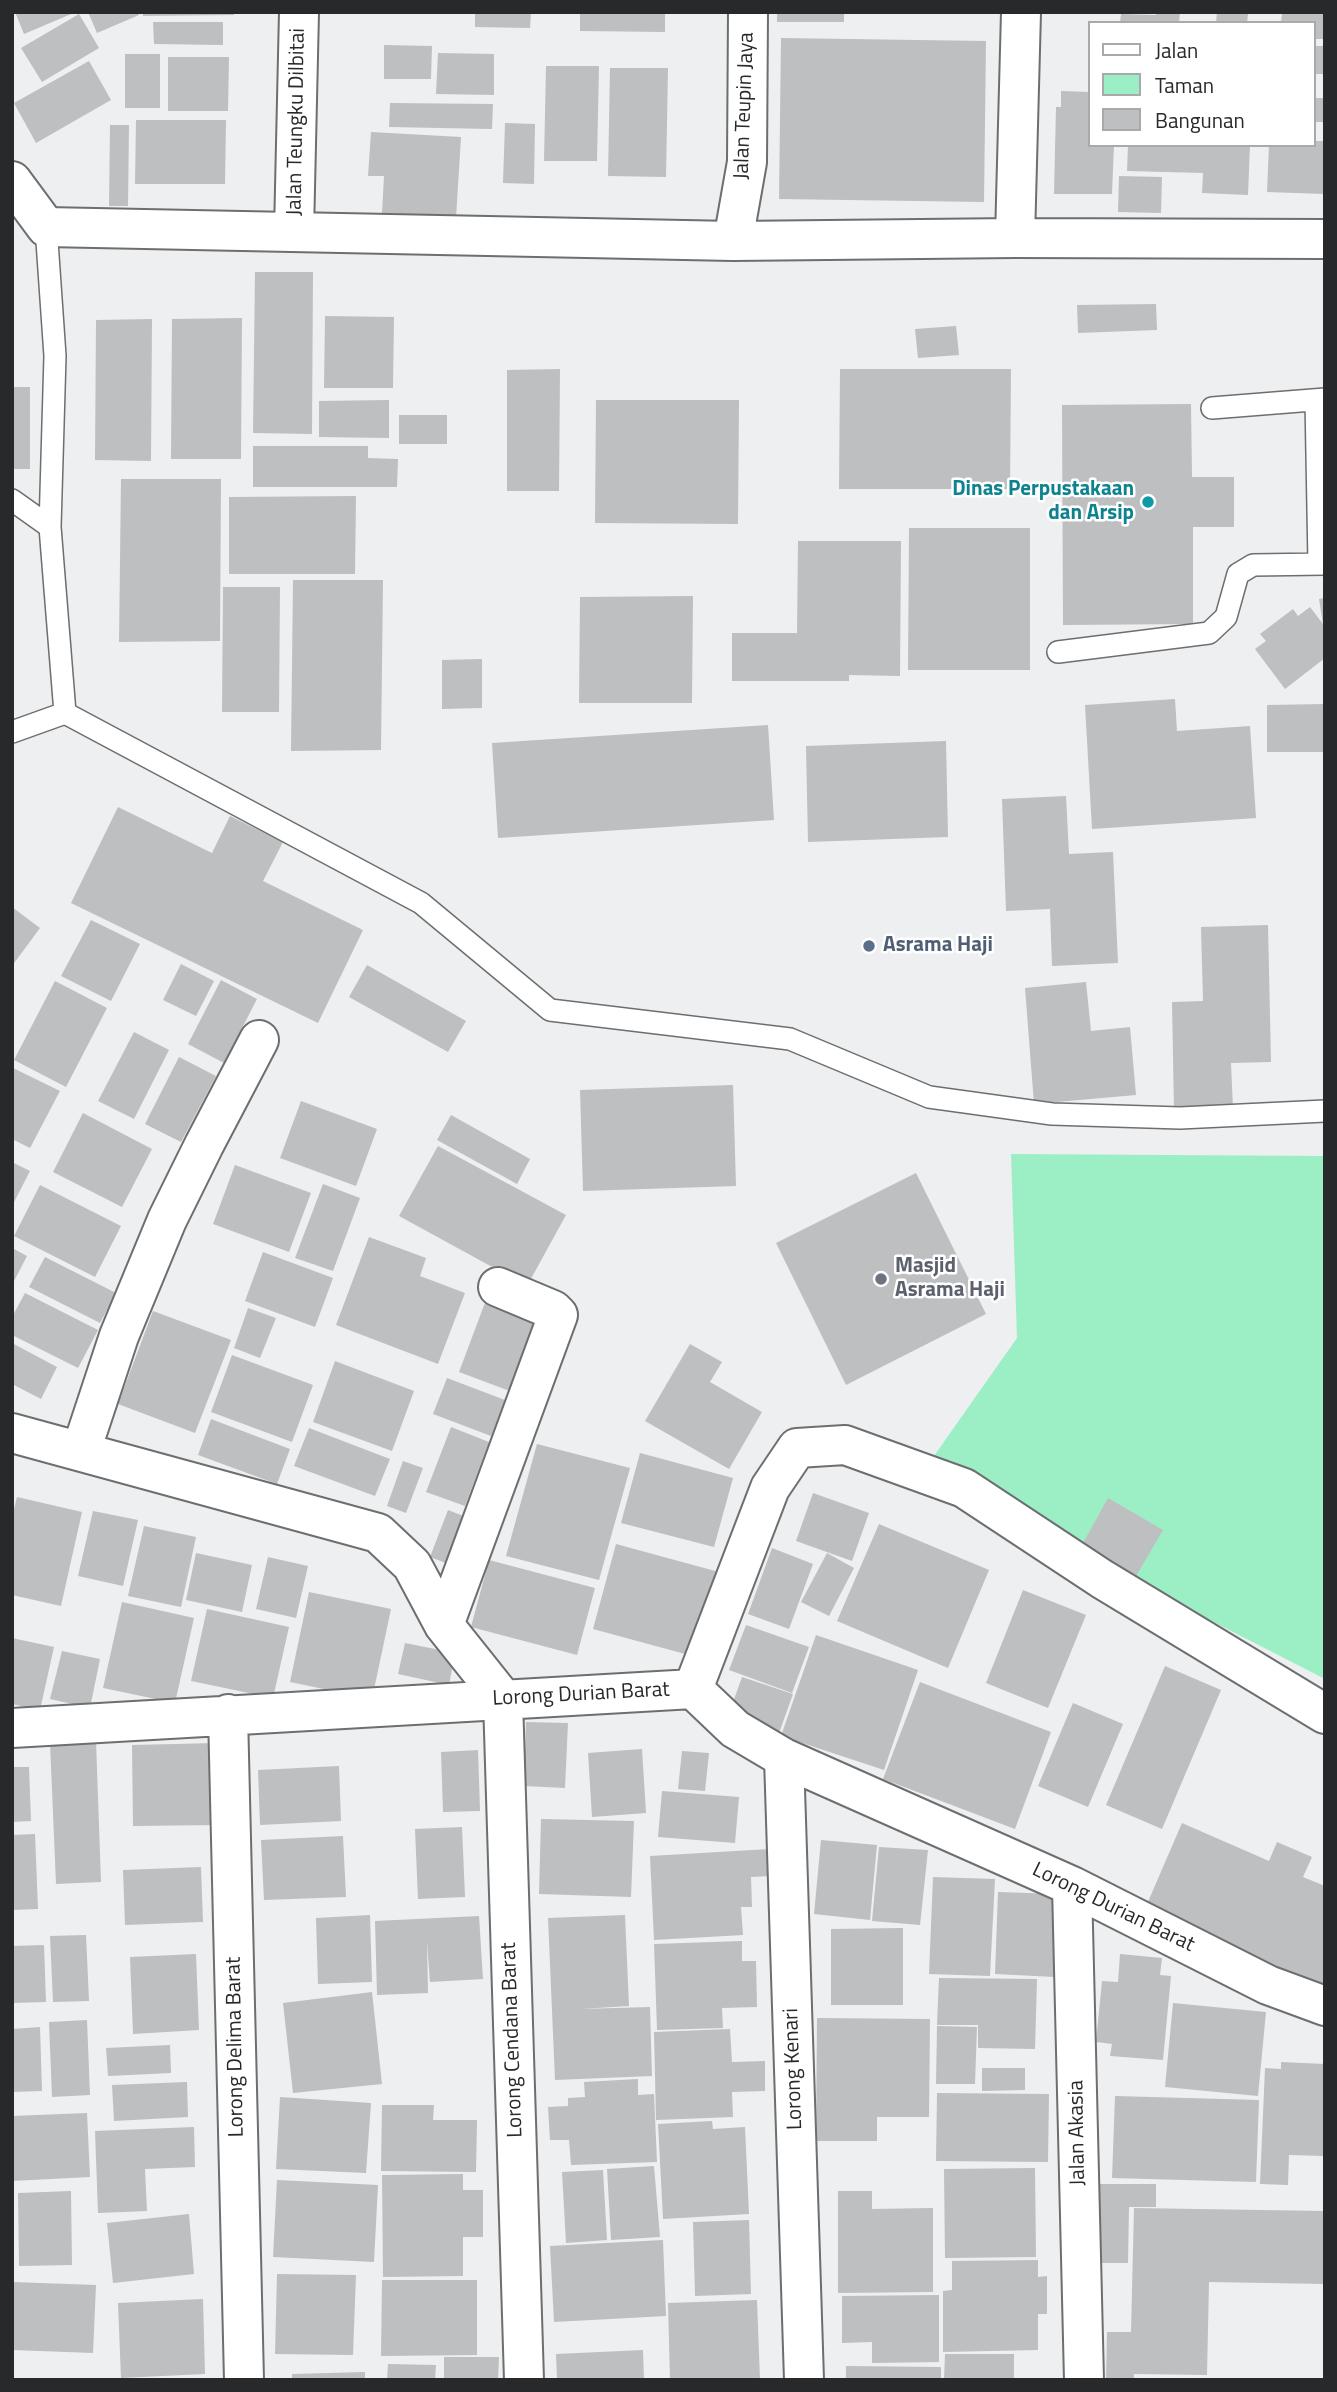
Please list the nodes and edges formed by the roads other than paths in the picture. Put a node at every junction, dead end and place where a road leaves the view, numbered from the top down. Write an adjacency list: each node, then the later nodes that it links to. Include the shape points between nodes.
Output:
1 (299, 12): 6 (street, Jalan Teungku Dilbitai)
2 (748, 12): 9 (street, Jalan Teupin Jaya, via 747,162)
3 (1021, 12): 7 (street)
4 (12, 181): 5 (street)
5 (46, 228): 6 (street); 13 (lane, via 55,356)
6 (294, 232): 9 (street)
7 (1015, 237): 8 (street); 9 (street)
8 (1325, 239)
9 (733, 241)
10 (1320, 400): 11 (lane); 14 (lane)
11 (1212, 408)
12 (12, 499): 13 (lane)
13 (50, 527): 16 (lane)
14 (1322, 564): 15 (lane, via 1253,565 1238,573 1226,617 1209,633)
15 (1058, 652)
16 (65, 713): 17 (lane); 19 (lane, via 421,904 550,1010 790,1039 929,1097 1052,1114 1180,1118)
17 (12, 732)
18 (259, 1040): 22 (street, via 167,1220 119,1336)
19 (1325, 1111)
20 (498, 1287): 23 (street, via 558,1315)
21 (12, 1433): 22 (street)
22 (81, 1451): 23 (street, via 377,1533 412,1565)
23 (444, 1625): 25 (street)
24 (693, 1689): 25 (street, Lorong Durian Barat); 27 (street, via 770,1488 797,1448 845,1445 964,1488 1102,1579); 29 (street, Lorong Durian Barat, via 735,1729)
25 (503, 1699): 26 (street, Lorong Durian Barat); 33 (street, Lorong Cendana Barat)
26 (228, 1714): 28 (street, Lorong Durian Barat); 32 (street, Lorong Delima Barat)
27 (1325, 1714)
28 (12, 1728)
29 (784, 1758): 30 (street, Lorong Durian Barat); 34 (street, Lorong Kenari)
30 (1072, 1886): 31 (street, Lorong Durian Barat, via 1268,1985); 35 (street, Jalan Akasia)
31 (1325, 2006)
32 (244, 2380)
33 (524, 2380)
34 (804, 2380)
35 (1084, 2380)

